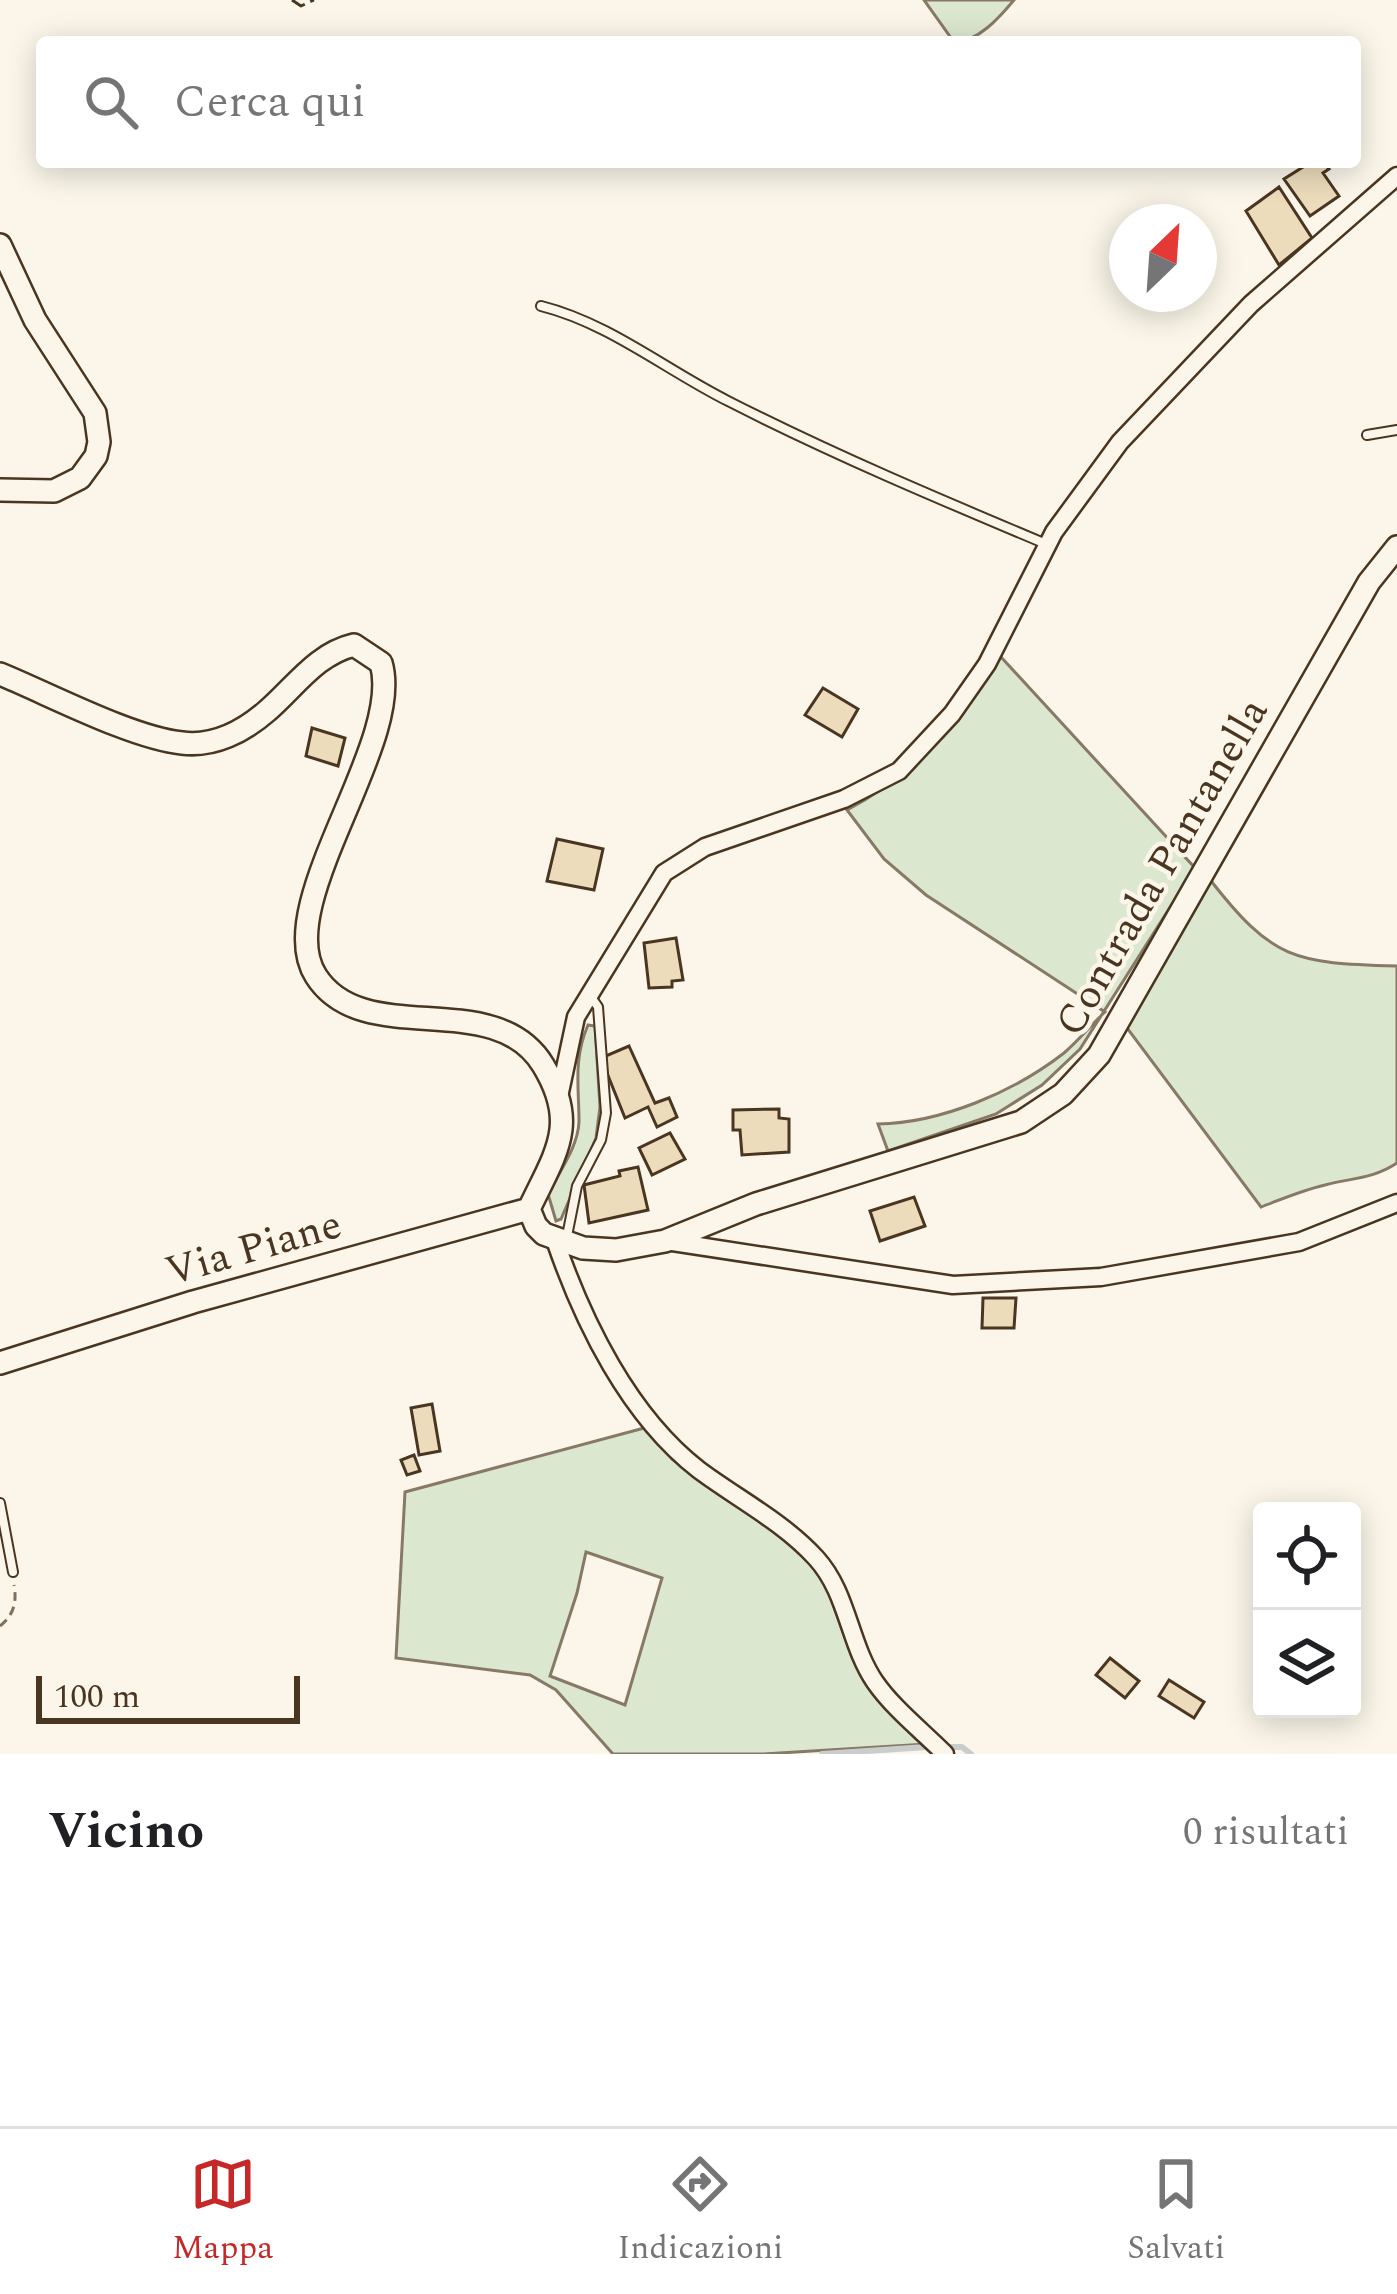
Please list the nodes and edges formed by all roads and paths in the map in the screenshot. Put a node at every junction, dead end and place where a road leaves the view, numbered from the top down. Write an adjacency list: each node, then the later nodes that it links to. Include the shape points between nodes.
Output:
1 (1397, 176): 7 (street, via 1190,367 1120,442)
2 (0, 245): 6 (street, via 35,320 95,412 99,442 80,478 54,491)
3 (541, 306): 7 (lane, via 588,320 827,452)
4 (1397, 430): 5 (lane)
5 (1367, 435)
6 (0, 490)
7 (1048, 544): 10 (street, via 987,664 899,771 844,799 705,847 664,873)
8 (1397, 547): 14 (street, Contrada Pantanella, via 1099,1055 1064,1094 1021,1122)
9 (0, 674): 11 (street, via 154,737 196,743 234,734 265,713 332,650 368,652 387,684 308,924 306,953 316,978 366,1011 513,1033)
10 (589, 994): 11 (street); 15 (lane, via 598,1007 606,1113)
11 (560, 1092): 13 (street, via 560,1140)
12 (1397, 1203): 14 (street, via 1299,1242 1101,1277 952,1286)
13 (529, 1209): 15 (street, via 536,1226); 16 (street, Via Piane)
14 (665, 1240): 15 (street, Contrada Pantanella, via 616,1250)
15 (561, 1242): 20 (street, via 568,1279 643,1412 683,1456 818,1560 874,1681)
16 (0, 1364)
17 (0, 1503): 18 (lane)
18 (13, 1571): 19 (path, via 16,1600)
19 (0, 1626)
20 (945, 1754)

